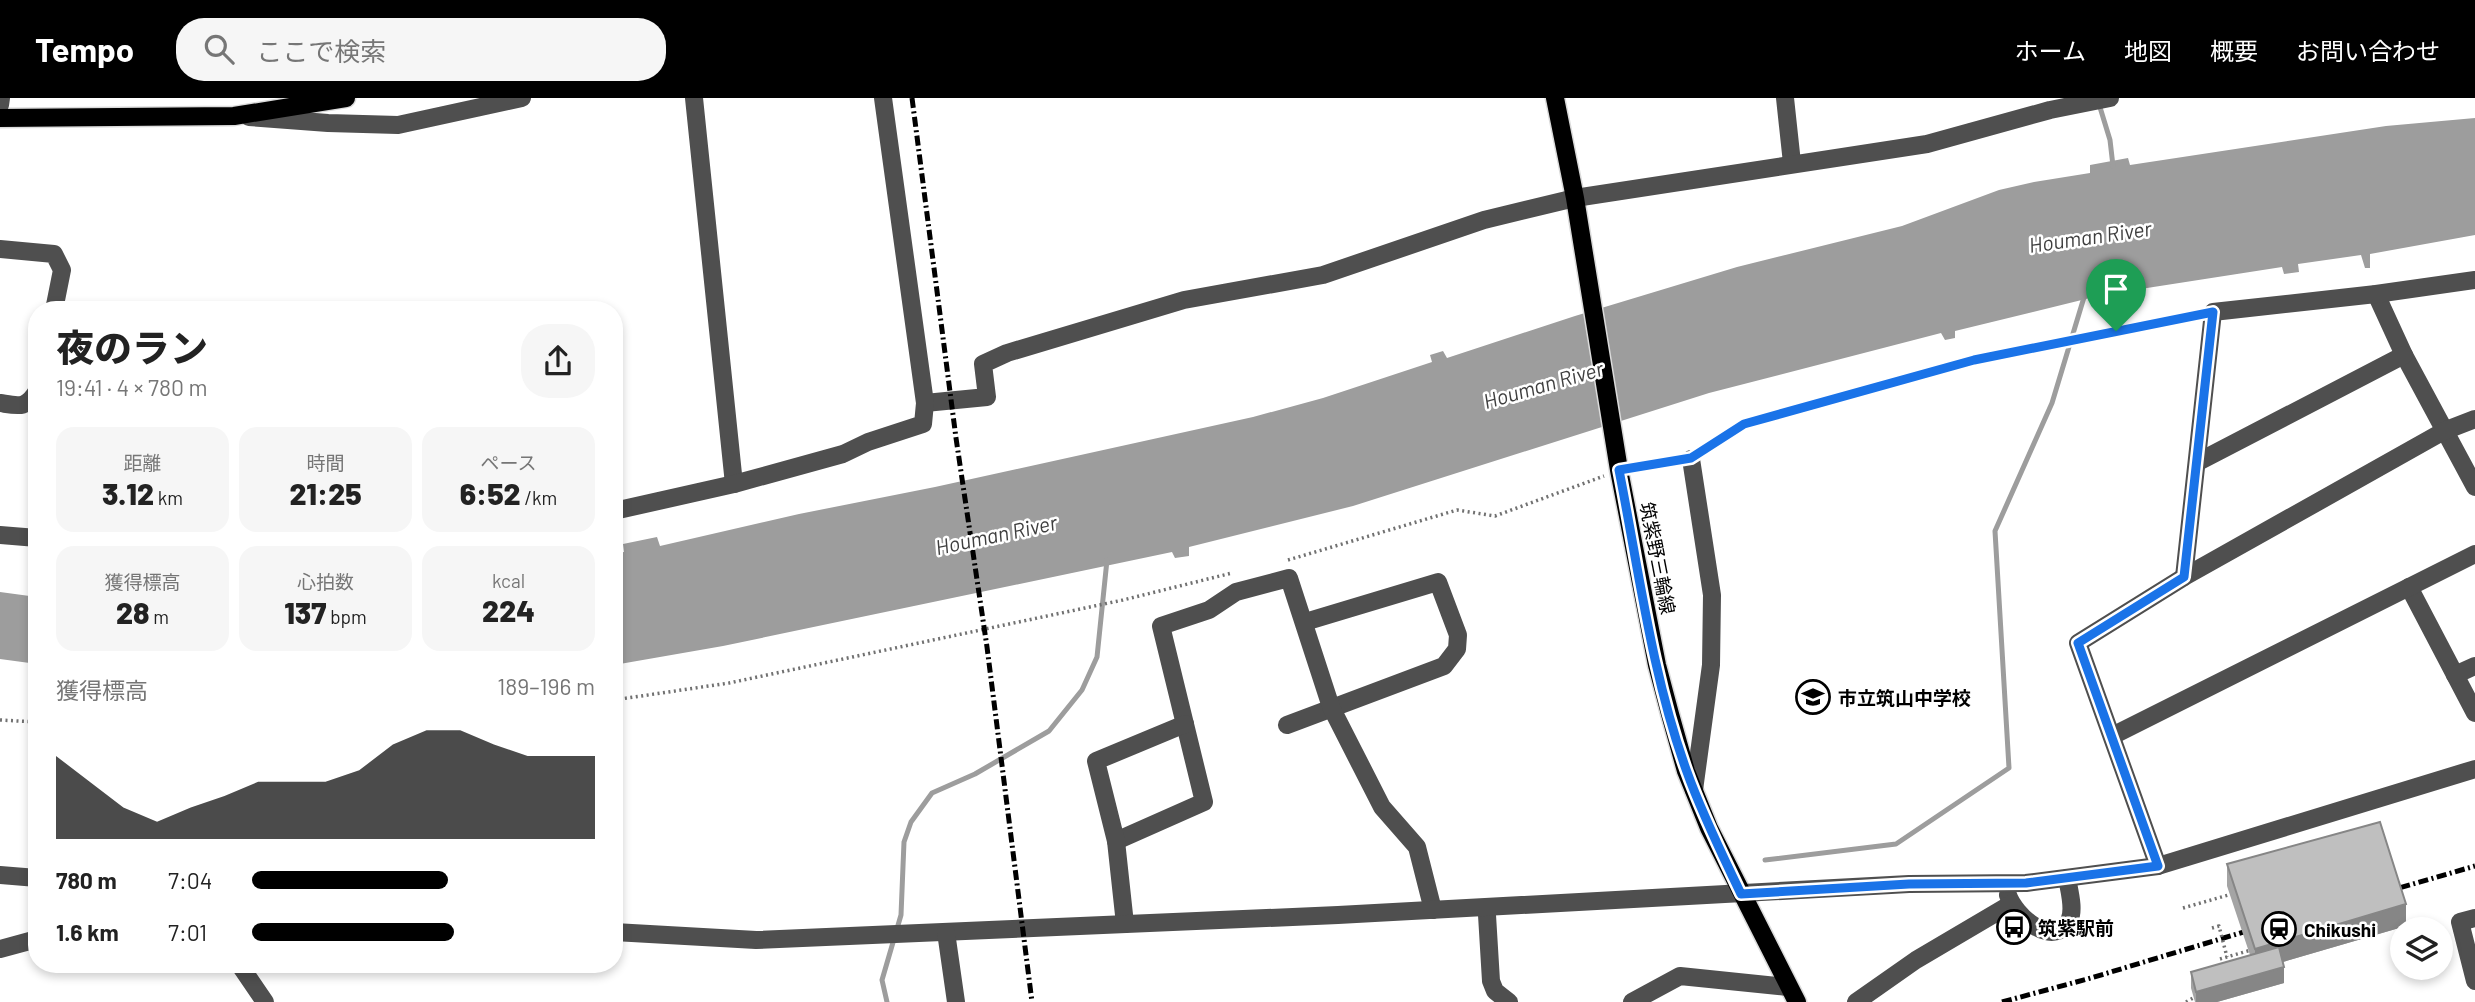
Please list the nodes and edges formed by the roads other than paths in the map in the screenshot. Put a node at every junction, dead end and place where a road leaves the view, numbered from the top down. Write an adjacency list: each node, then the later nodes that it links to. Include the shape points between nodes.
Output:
1 (1, 98): 9 (street)
2 (346, 98): 10 (main road)
3 (522, 98): 10 (street, via 398,125)
4 (694, 98): 26 (street)
5 (883, 98): 21 (street)
6 (1555, 98): 13 (main road, 筑紫野三輪線)
7 (1784, 98): 12 (street)
8 (2110, 98): 12 (street, via 1927,144)
9 (0, 105)
10 (234, 116): 11 (main road)
11 (0, 118)
12 (1792, 163): 13 (street)
13 (1575, 198): 21 (street, via 1484,220 1323,275 1184,300 1007,353 983,363 987,397); 43 (main road, 筑紫野三輪線, via 1619,470 1657,665)
14 (0, 249): 17 (street, via 54,254 62,270)
15 (2475, 280): 16 (street)
16 (2376, 294): 18 (street); 25 (street, via 2213,312)
17 (56, 301)
18 (2404, 355): 23 (street); 25 (street)
19 (0, 403): 20 (street)
20 (28, 403)
21 (925, 403): 26 (street, via 923,424 843,454)
22 (2475, 419): 23 (street)
23 (2444, 431): 27 (street); 32 (street)
24 (1691, 458): 43 (street, via 1712,594 1711,665)
25 (2198, 462): 32 (street)
26 (734, 484): 28 (street)
27 (2475, 487)
28 (623, 509)
29 (0, 535): 30 (street)
30 (28, 537)
31 (2475, 554): 33 (street)
32 (2184, 577): 41 (street, via 2078,643)
33 (2409, 587): 36 (street); 41 (street)
34 (1305, 622): 37 (street); 37 (street, via 1438,582 1458,635 1457,649 1444,666); 39 (street, via 1289,578 1236,592 1209,610 1161,626)
35 (2475, 666): 36 (street)
36 (2455, 676): 38 (street)
37 (1331, 707): 40 (street); 52 (street, via 1382,807 1417,847)
38 (2475, 713)
39 (1185, 723): 44 (street, via 1204,802); 44 (street, via 1096,761)
40 (1287, 725)
41 (2112, 736): 45 (street)
42 (2475, 769): 45 (street)
43 (1694, 790): 50 (main road, 筑紫野三輪線)
44 (1116, 841): 55 (street)
45 (2158, 866): 48 (street)
46 (0, 875): 47 (street)
47 (28, 877)
48 (2067, 878): 49 (street); 51 (street, via 2071,913 2058,931 2039,929)
49 (2004, 884): 50 (street, via 1909,884); 51 (street)
50 (1741, 894): 52 (street); 62 (main road, 筑紫野三輪線)
51 (2011, 904): 67 (street)
52 (1433, 910): 55 (street)
53 (1487, 915): 63 (street, via 1491,981)
54 (2475, 918): 61 (street, via 2460,922)
55 (1125, 924): 56 (street)
56 (946, 932): 57 (street, via 756,940); 65 (street)
57 (623, 933)
58 (28, 941): 59 (street)
59 (0, 949)
60 (245, 973): 64 (street)
61 (2475, 981)
62 (1793, 994): 66 (street, via 1680,976)
63 (1497, 998)
64 (265, 1002)
65 (956, 1002)
66 (1632, 1002)
67 (1856, 1002)

